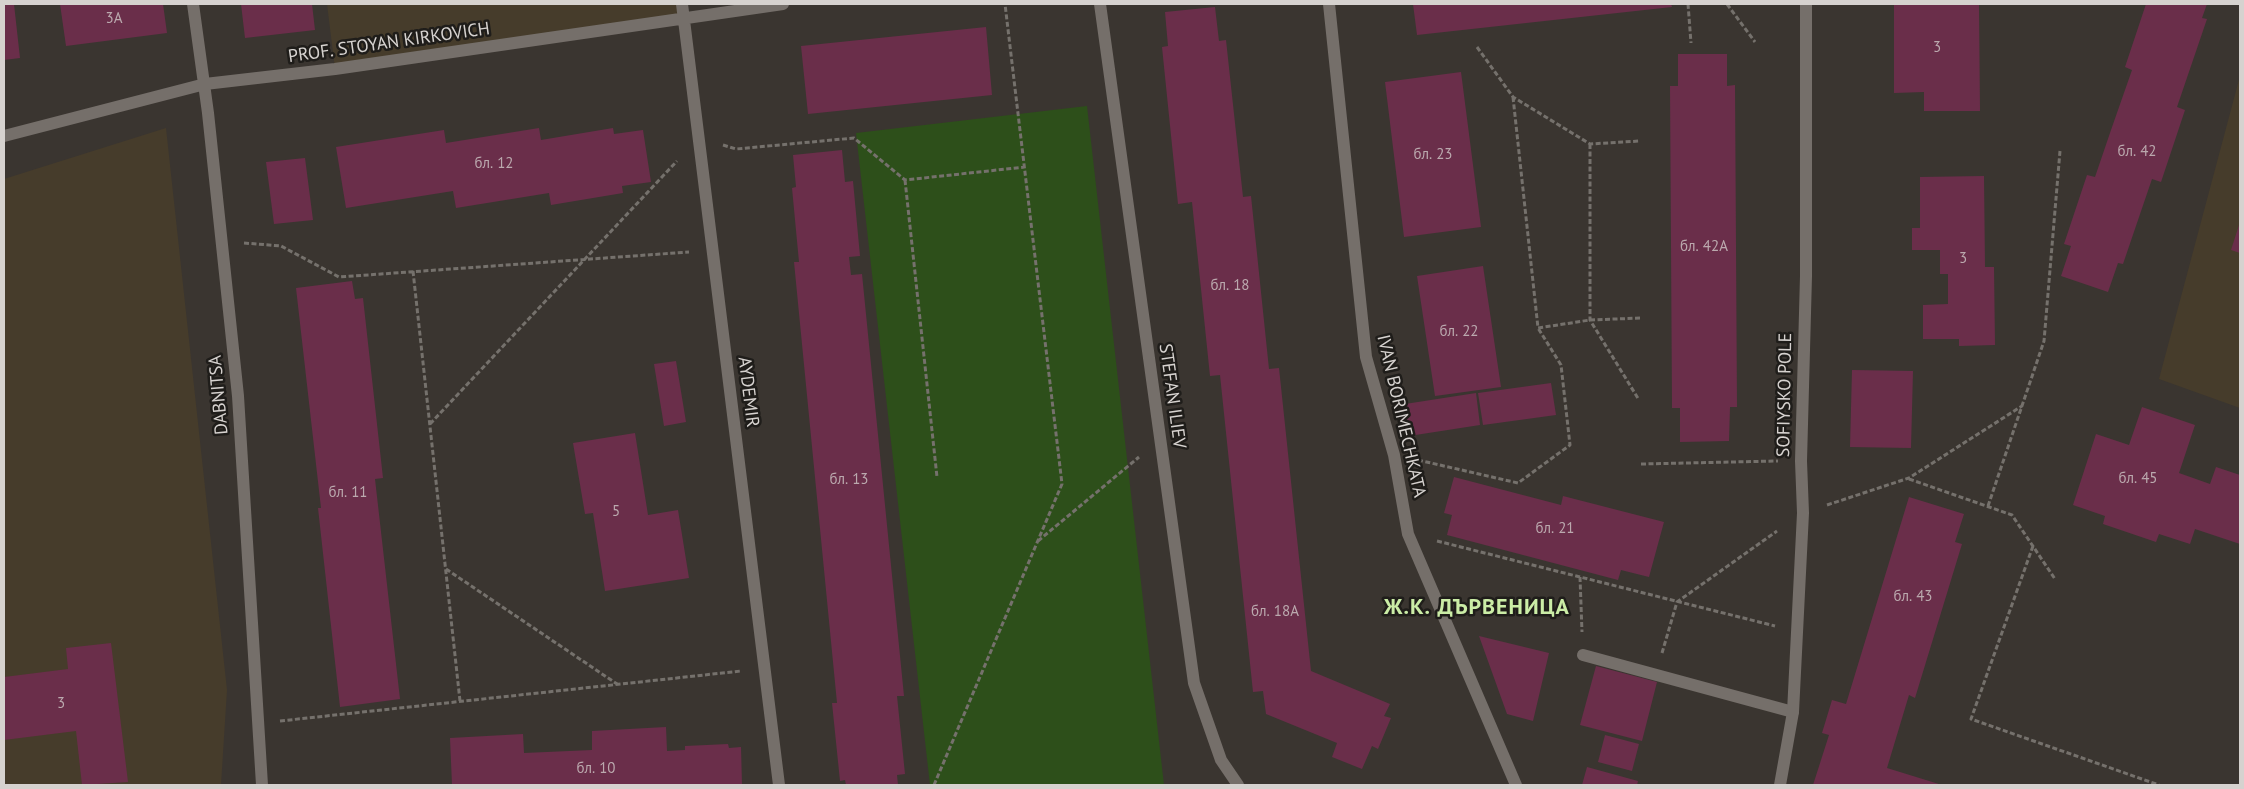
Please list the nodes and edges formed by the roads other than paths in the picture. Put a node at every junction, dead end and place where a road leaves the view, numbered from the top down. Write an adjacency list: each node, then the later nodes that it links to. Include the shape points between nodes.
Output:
1 (194, 4): 8 (street, DABNITSA)
2 (682, 4): 7 (street, AYDEMIR)
3 (783, 4): 7 (street, PROF. STOYAN KIRKOVICH)
4 (1100, 4): 14 (street, STEFAN ILIEV, via 1194,683 1221,760)
5 (1329, 4): 15 (street, IVAN BORIMECHKATA, via 1366,357 1394,454 1408,534)
6 (1806, 4): 11 (street, SOFIYSKO POLE, via 1803,513)
7 (684, 18): 8 (street, PROF. STOYAN KIRKOVICH, via 335,69); 13 (street, AYDEMIR)
8 (205, 84): 9 (street, PROF. STOYAN KIRKOVICH); 12 (street, DABNITSA, via 238,396)
9 (4, 136)
10 (1583, 655): 11 (street)
11 (1793, 712): 16 (street, SOFIYSKO POLE)
12 (262, 785)
13 (779, 785)
14 (1238, 785)
15 (1516, 785)
16 (1780, 785)

